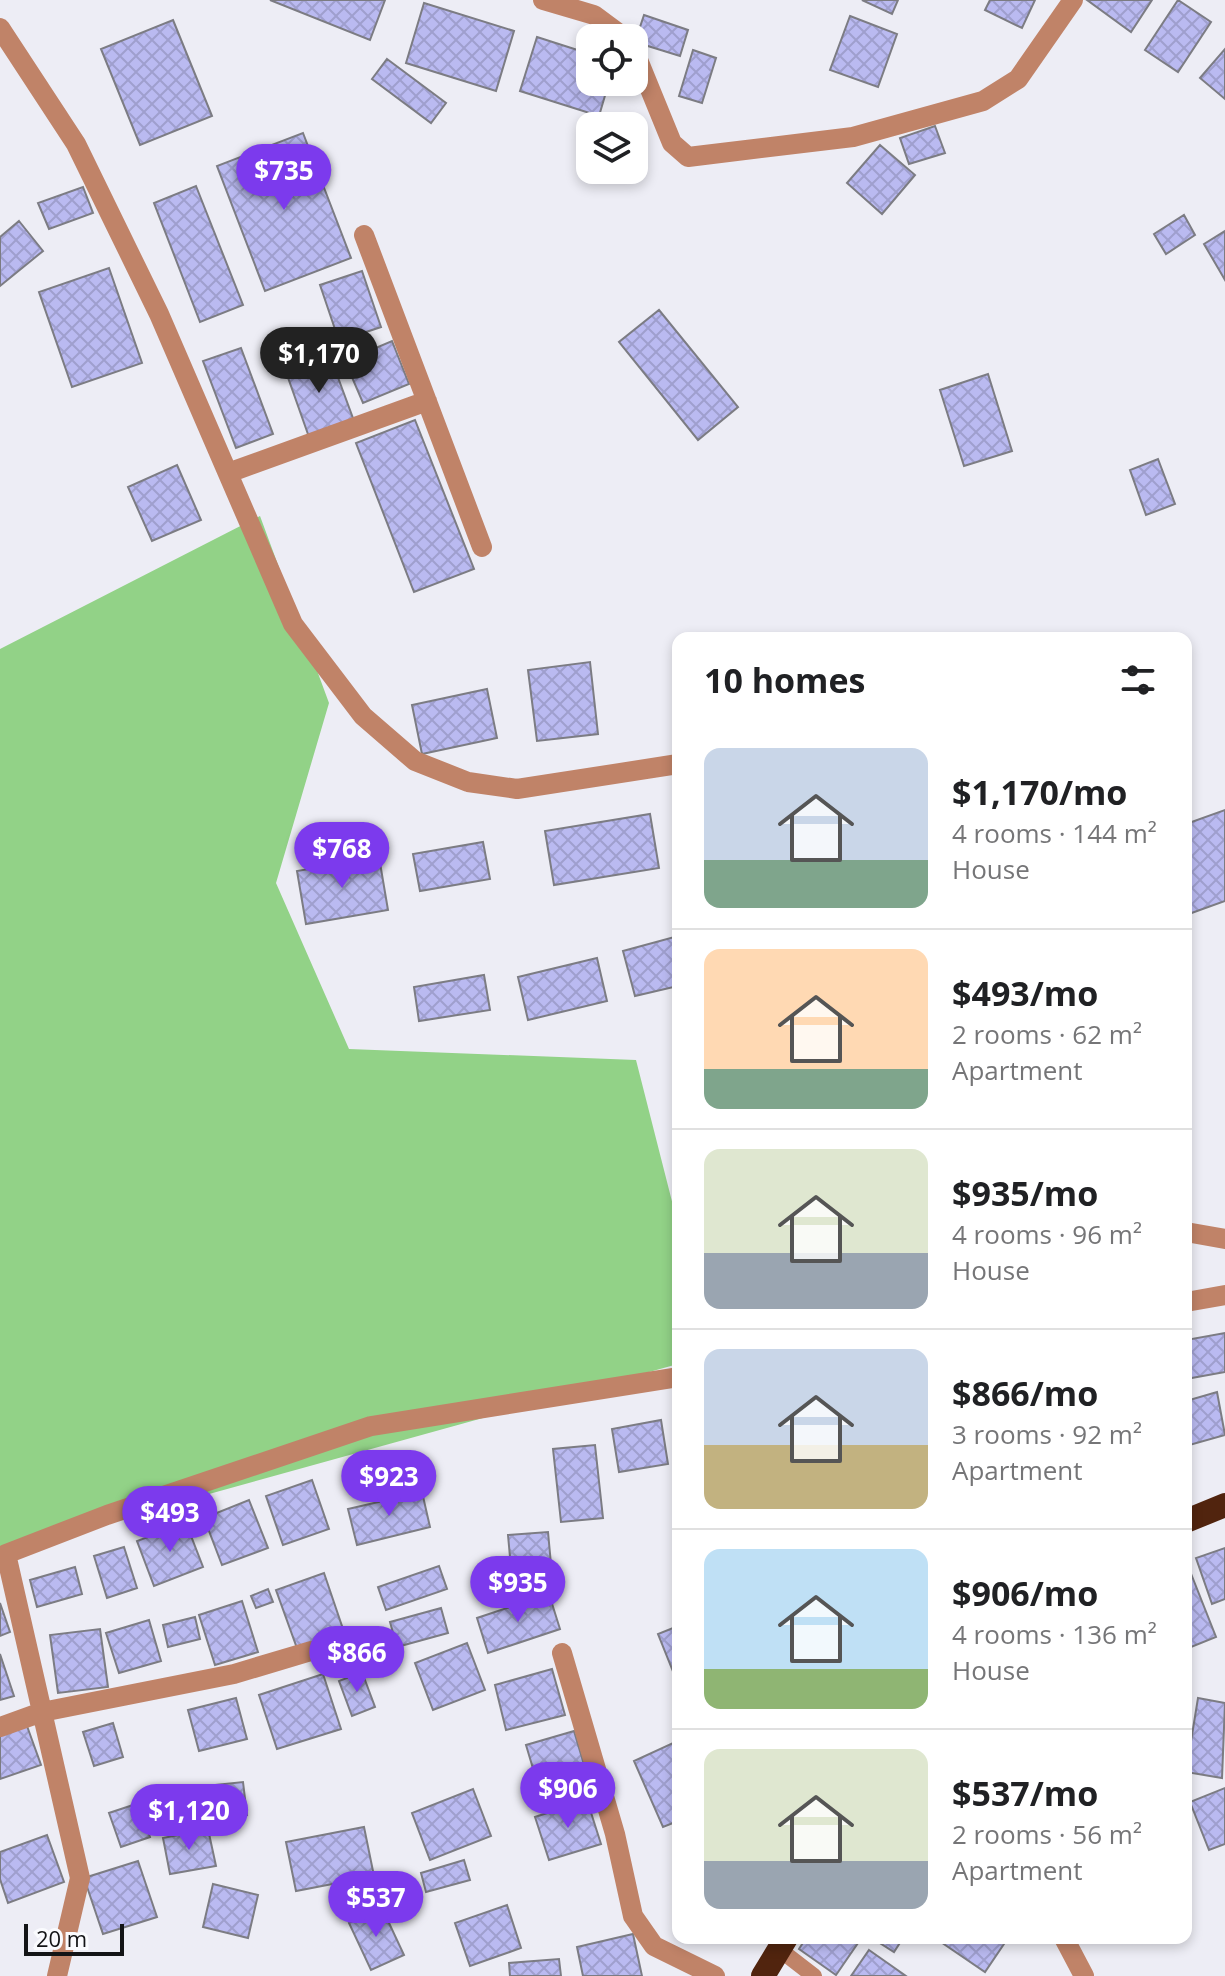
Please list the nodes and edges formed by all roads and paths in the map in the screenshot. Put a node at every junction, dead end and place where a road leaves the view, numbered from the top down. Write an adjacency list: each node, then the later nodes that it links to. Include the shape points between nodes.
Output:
1 (543, 0): 3 (street, via 594,15)
2 (1073, 0): 5 (street, via 1018,79 983,101 853,137 688,157 672,143)
3 (606, 24)
4 (0, 28): 8 (street, via 76,144 159,314)
5 (648, 84)
6 (364, 235): 7 (street)
7 (427, 401): 8 (street); 9 (street)
8 (228, 473): 10 (street, via 293,624 363,716 415,761 468,782 517,789)
9 (482, 547)
10 (672, 765)
11 (1192, 1233): 12 (street)
12 (1225, 1239)
13 (1225, 1295): 14 (street)
14 (1192, 1301)
15 (672, 1378): 18 (street, via 371,1426)
16 (1225, 1505): 17 (highway)
17 (1192, 1519)
18 (3, 1555): 21 (street)
19 (311, 1651): 21 (street, via 234,1674)
20 (562, 1653): 26 (street, via 633,1916 654,1946)
21 (42, 1712): 22 (street); 25 (street, via 80,1878)
22 (0, 1727)
23 (782, 1944): 27 (highway); 28 (lane)
24 (1067, 1944): 29 (street)
25 (57, 1976)
26 (715, 1976)
27 (763, 1976)
28 (814, 1976)
29 (1084, 1976)

